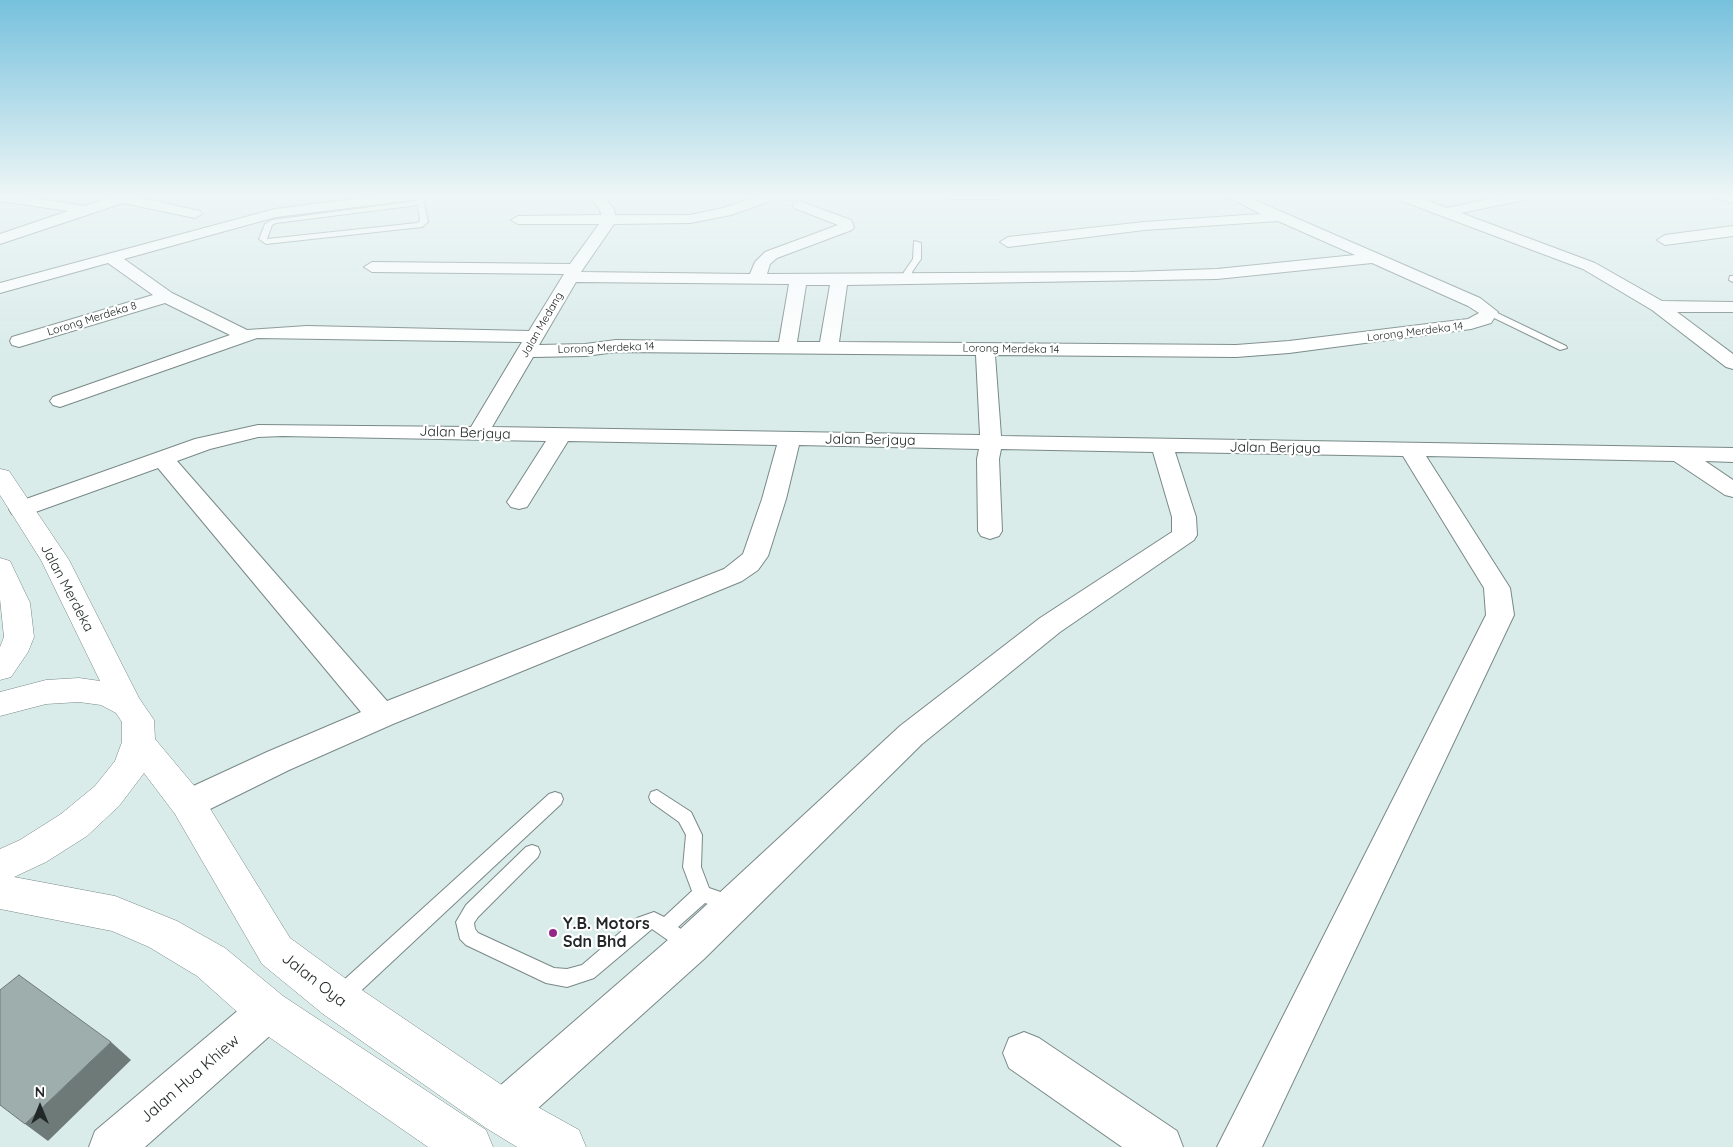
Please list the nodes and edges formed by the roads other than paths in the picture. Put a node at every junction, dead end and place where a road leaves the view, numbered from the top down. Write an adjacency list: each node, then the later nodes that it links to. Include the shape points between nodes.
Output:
1 (141, 249): 7 (street)
2 (589, 249): 10 (street, Jalan Medang)
3 (789, 249): 11 (street, via 762,262)
4 (917, 249): 13 (lane, via 916,259)
5 (1357, 249): 8 (street)
6 (1543, 249): 17 (street, via 1589,266)
7 (110, 257): 15 (street); 16 (street)
8 (1378, 258): 13 (street, via 1217,274); 19 (street)
9 (372, 267): 10 (street)
10 (572, 273): 11 (street); 22 (street, Jalan Medang)
11 (756, 278): 12 (street)
12 (798, 279): 14 (street); 23 (street)
13 (907, 279): 14 (street)
14 (839, 280): 24 (street)
15 (0, 288)
16 (166, 297): 20 (street); 21 (street, Lorong Merdeka 8)
17 (1658, 306): 18 (street); 27 (street)
18 (1733, 307)
19 (1489, 312): 25 (street, Lorong Merdeka 14, via 1486,319 1471,324 1262,350); 26 (lane)
20 (246, 336): 22 (street, Lorong Merdeka 14, via 307,332); 28 (street, Lorong Merdeka 14)
21 (18, 341)
22 (531, 344): 23 (street, Lorong Merdeka 14, via 585,350 616,346); 29 (street, Jalan Medang)
23 (787, 347): 24 (street, Lorong Merdeka 14)
24 (829, 348): 25 (street, Lorong Merdeka 14)
25 (985, 348): 32 (street)
26 (1563, 348)
27 (1733, 363)
28 (60, 401)
29 (478, 433): 30 (street, Jalan Berjaya); 37 (street, Jalan Berjaya, via 258,431 202,444)
30 (560, 436): 31 (street, Jalan Berjaya); 40 (street)
31 (789, 440): 32 (street, Jalan Berjaya); 47 (street, via 759,546 755,556 742,569)
32 (991, 442): 33 (street, Jalan Berjaya); 42 (street, via 988,459)
33 (1162, 446): 34 (street, Jalan Berjaya); 56 (street, via 1184,517 1184,535 1050,625 911,735)
34 (1410, 450): 35 (street, Jalan Berjaya); 66 (street, via 1497,588 1500,614)
35 (1678, 454): 36 (street, Jalan Berjaya); 39 (street)
36 (1733, 455)
37 (164, 460): 41 (street, Jalan Berjaya); 47 (street)
38 (0, 476): 41 (main road, Jalan Merdeka)
39 (1733, 490)
40 (519, 502)
41 (21, 509): 46 (main road, Jalan Merdeka, via 54,560)
42 (990, 531)
43 (0, 567): 44 (main road, via 16,603 19,637)
44 (0, 669)
45 (0, 704): 46 (main road, via 46,692 79,690 108,694)
46 (127, 704): 48 (main road, Jalan Merdeka, via 138,720)
47 (382, 716): 51 (street)
48 (139, 742): 51 (main road, Jalan Oya); 53 (main road, via 129,768 107,796 74,825 33,851)
49 (657, 797): 55 (lane, via 685,817 694,835 692,867)
50 (555, 799): 58 (lane)
51 (188, 804): 58 (main road, Jalan Oya, via 276,950)
52 (532, 852): 57 (lane, via 472,912 466,922 466,933 472,939 553,977 567,978 587,972 644,924 654,920)
53 (0, 866)
54 (0, 892): 59 (main road, via 116,914 163,934 211,962)
55 (702, 894): 56 (lane); 57 (lane)
56 (733, 905): 57 (street)
57 (678, 936): 61 (street)
58 (338, 999): 61 (main road, Jalan Oya)
59 (268, 1011): 62 (street, Jalan Hua Khiew); 63 (main road)
60 (1024, 1054): 65 (street)
61 (502, 1112): 64 (main road, Jalan Oya)
62 (111, 1147)
63 (469, 1147)
64 (562, 1147)
65 (1161, 1147)
66 (1239, 1147)

